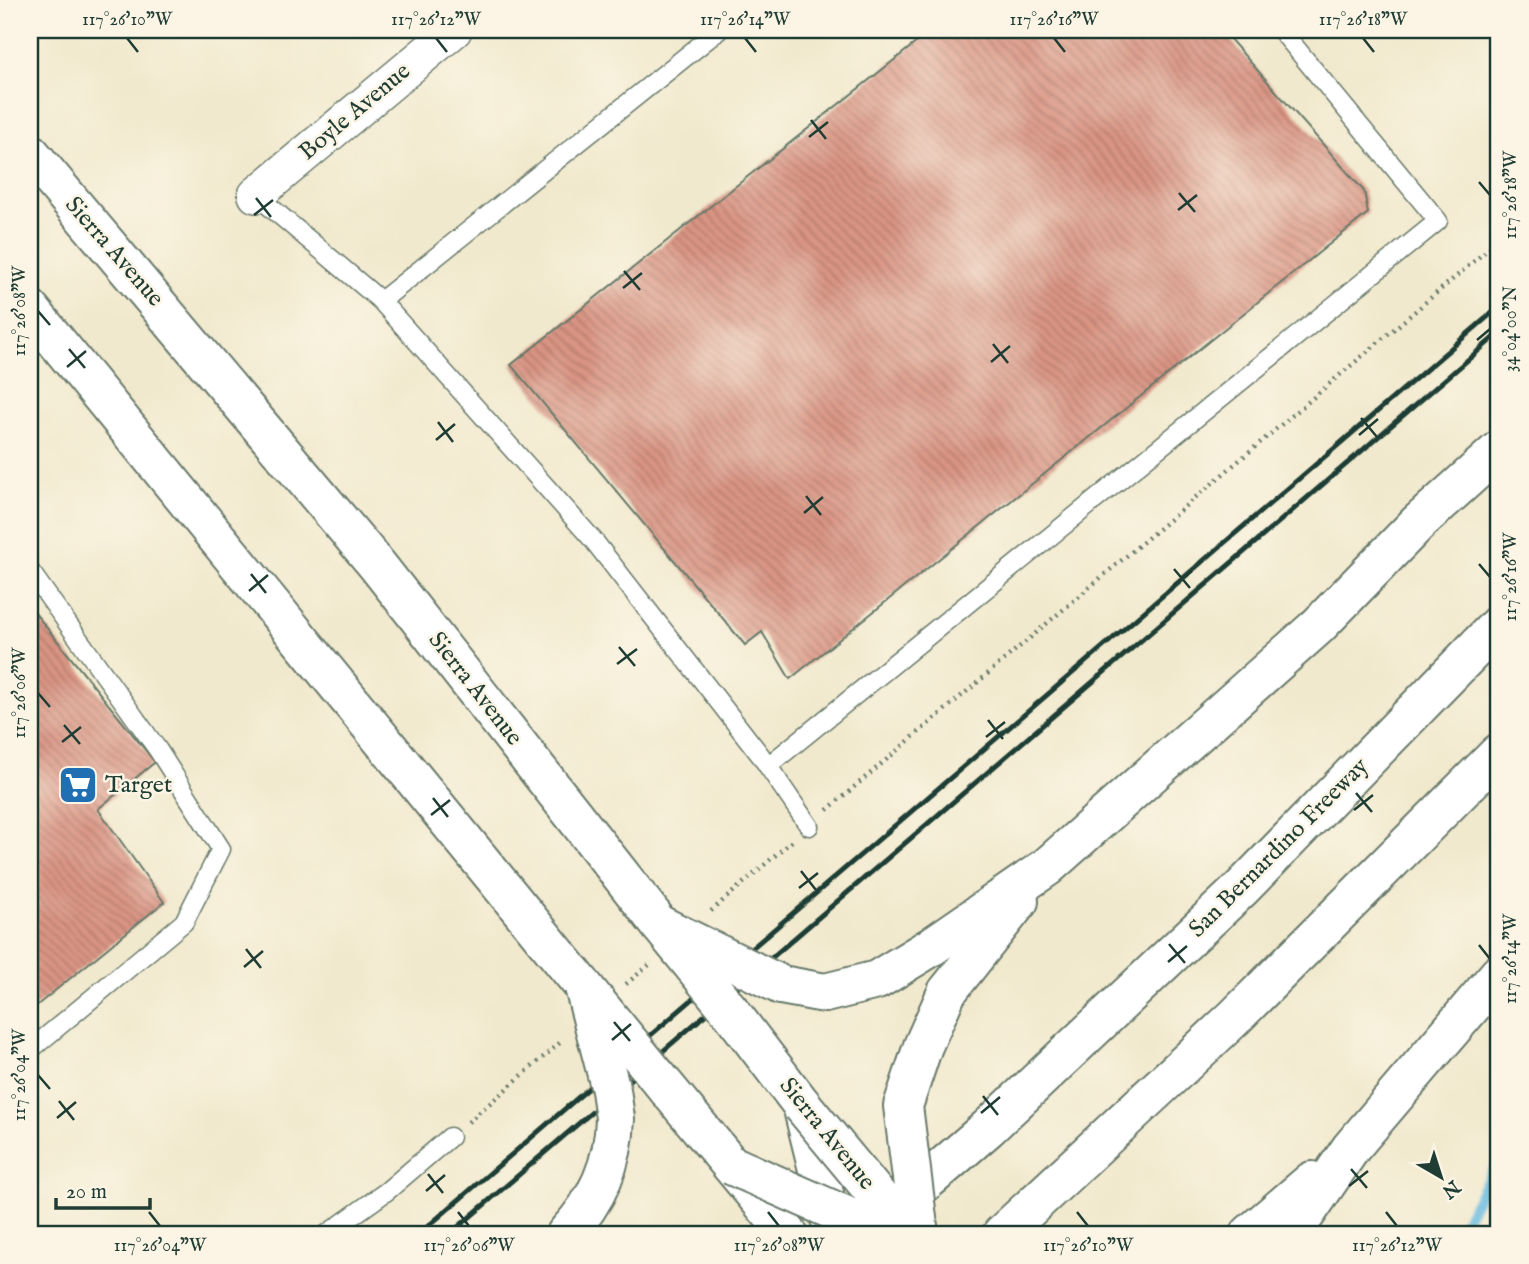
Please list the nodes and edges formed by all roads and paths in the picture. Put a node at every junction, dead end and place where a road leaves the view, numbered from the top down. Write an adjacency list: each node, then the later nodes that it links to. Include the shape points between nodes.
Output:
1 (454, 30): 5 (street, Boyle Avenue)
2 (719, 30): 7 (lane)
3 (1281, 30): 13 (lane, via 1438,221)
4 (30, 153): 17 (main road, Sierra Avenue, via 377,565)
5 (256, 195): 7 (lane)
6 (1499, 240): 14 (path)
7 (381, 301): 13 (lane, via 594,541)
8 (30, 309): 20 (main road)
9 (1499, 450): 15 (main road, via 1419,522 1318,626)
10 (30, 571): 22 (lane, via 158,750 221,849 184,922)
11 (1499, 624): 31 (main road, San Bernardino Freeway, via 1241,890 988,1128)
12 (1499, 753): 35 (main road, via 1234,1017)
13 (768, 766): 14 (lane)
14 (809, 826): 16 (path)
15 (1047, 867): 17 (main road, bridge, via 877,981 825,993 781,985); 34 (main road, bridge, via 947,992 923,1046 904,1107)
16 (704, 917)
17 (660, 925): 23 (main road, Sierra Avenue, bridge)
18 (651, 963): 20 (path)
19 (1499, 974): 25 (main road)
20 (601, 989): 26 (main road, bridge, via 656,1075); 29 (main road, bridge, via 614,1139 602,1184 588,1211)
21 (566, 1036): 24 (path)
22 (30, 1049)
23 (802, 1105): 27 (main road, bridge); 33 (main road, Sierra Avenue, bridge)
24 (450, 1137): 28 (lane)
25 (1351, 1148): 36 (main road); 37 (main road)
26 (731, 1165): 27 (main road, bridge); 30 (main road)
27 (831, 1222): 32 (main road, bridge)
28 (327, 1234)
29 (566, 1234)
30 (788, 1234)
31 (864, 1234)
32 (887, 1234)
33 (909, 1234)
34 (919, 1234)
35 (1002, 1234)
36 (1250, 1234)
37 (1292, 1234)

